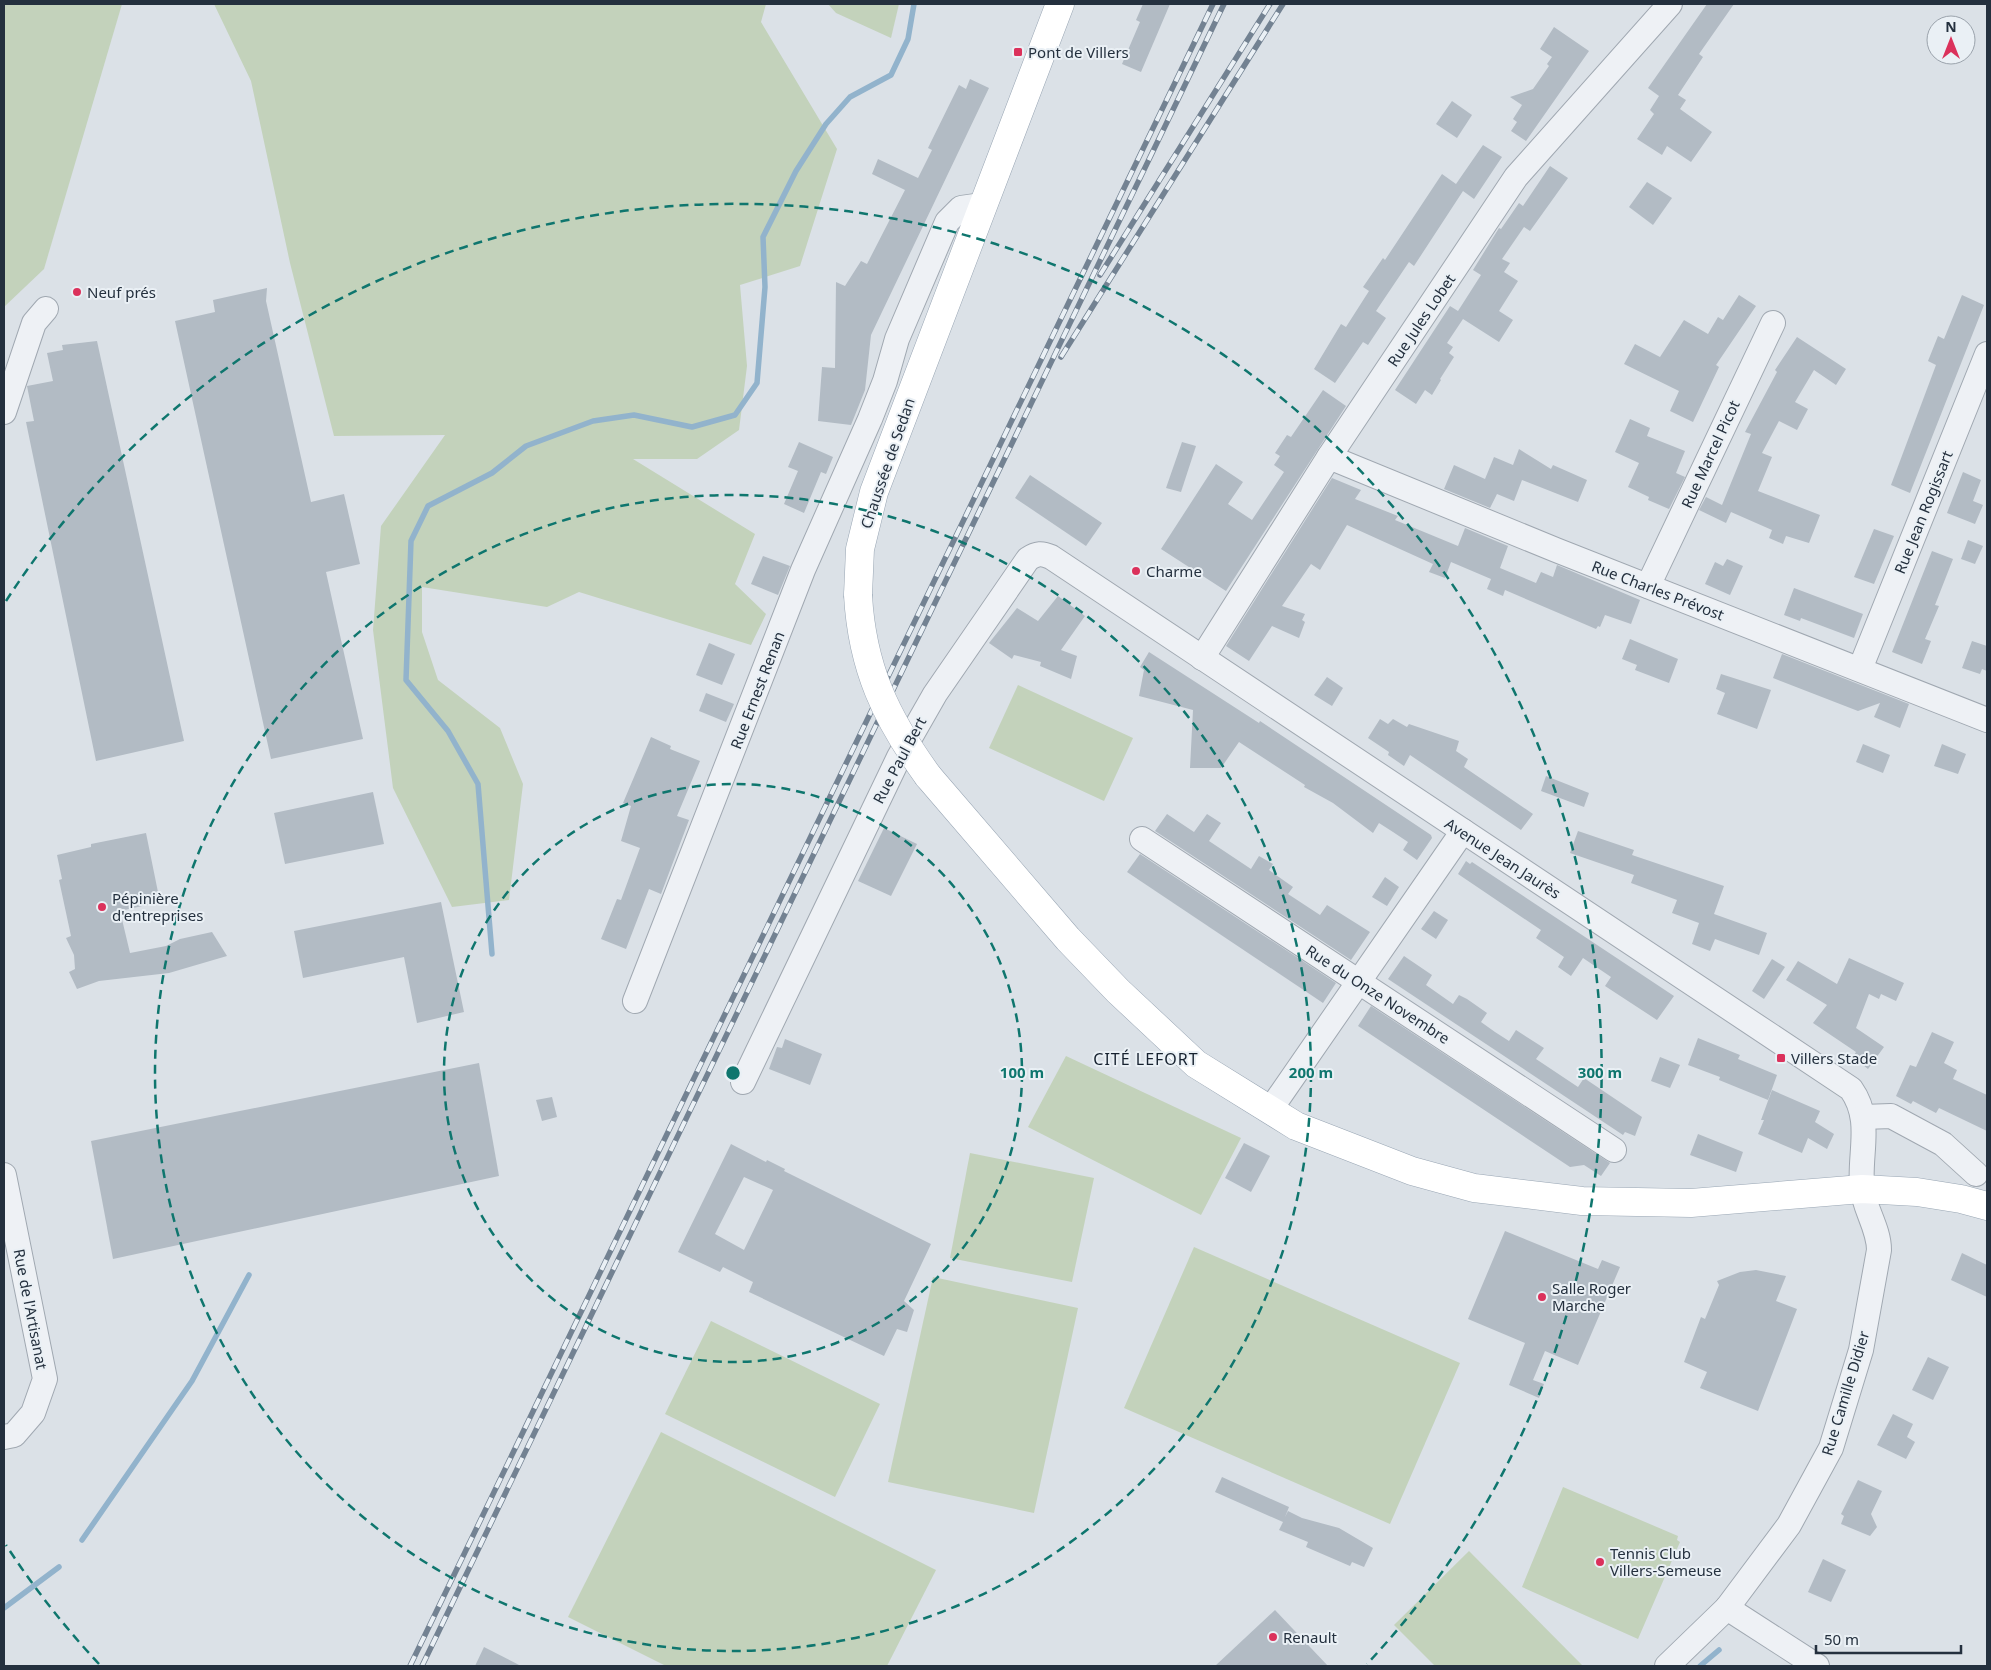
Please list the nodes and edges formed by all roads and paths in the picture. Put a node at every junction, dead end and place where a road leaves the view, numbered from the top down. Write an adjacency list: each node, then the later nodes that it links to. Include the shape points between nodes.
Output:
1 (1060, 4): 3 (main road, Chaussée de Sedan)
2 (1670, 4): 9 (street, Rue Jules Lobet, via 1516,177)
3 (982, 205): 7 (street, Chaussée de Sedan, via 961,208 946,222 904,323); 20 (main road, Chaussée de Sedan, bridge, via 872,499 860,549 858,595 863,643 877,691 903,742 928,776 1068,939 1196,1064)
4 (46, 309): 8 (street, via 34,323)
5 (1773, 323): 10 (street, Rue Marcel Picot)
6 (1987, 354): 13 (street, Rue Jean Rogissart)
7 (885, 380): 18 (street, Rue Ernest Renan, via 803,570)
8 (4, 412)
9 (1330, 457): 10 (street, Rue Charles Prévost); 12 (street, Rue Jules Lobet)
10 (1648, 586): 13 (street, Rue Charles Prévost)
11 (1130, 609): 12 (street, Avenue Jean Jaurès); 19 (street, Rue Paul Bert, via 1051,557 1044,554 1028,559 935,694 903,748)
12 (1202, 658): 15 (street, Avenue Jean Jaurès)
13 (1860, 670): 14 (street, Rue Charles Prévost)
14 (1987, 720)
15 (1463, 831): 17 (street); 21 (street, Avenue Jean Jaurès, via 1851,1090 1860,1102)
16 (1142, 839): 17 (street, Rue du Onze Novembre)
17 (1359, 981): 20 (street); 22 (street, Rue du Onze Novembre)
18 (635, 1001)
19 (743, 1082)
20 (1270, 1110): 25 (main road, Chaussée de Sedan, via 1296,1126 1412,1171 1474,1188 1582,1201 1691,1203)
21 (1863, 1117): 23 (street, via 1891,1116 1942,1144); 25 (street, Avenue Jean Jaurès)
22 (1614, 1150)
23 (1976, 1174)
24 (4, 1175): 27 (street, Rue de l'Artisanat, via 45,1379 33,1413 14,1435)
25 (1862, 1189): 26 (main road, via 1917,1192); 28 (street, Rue Camille Didier, via 1879,1237 1880,1250 1861,1350 1831,1448 1789,1525)
26 (1987, 1206)
27 (4, 1437)
28 (1727, 1608): 29 (street, Rue Camille Didier); 30 (street)
29 (1667, 1666)
30 (1817, 1666)

